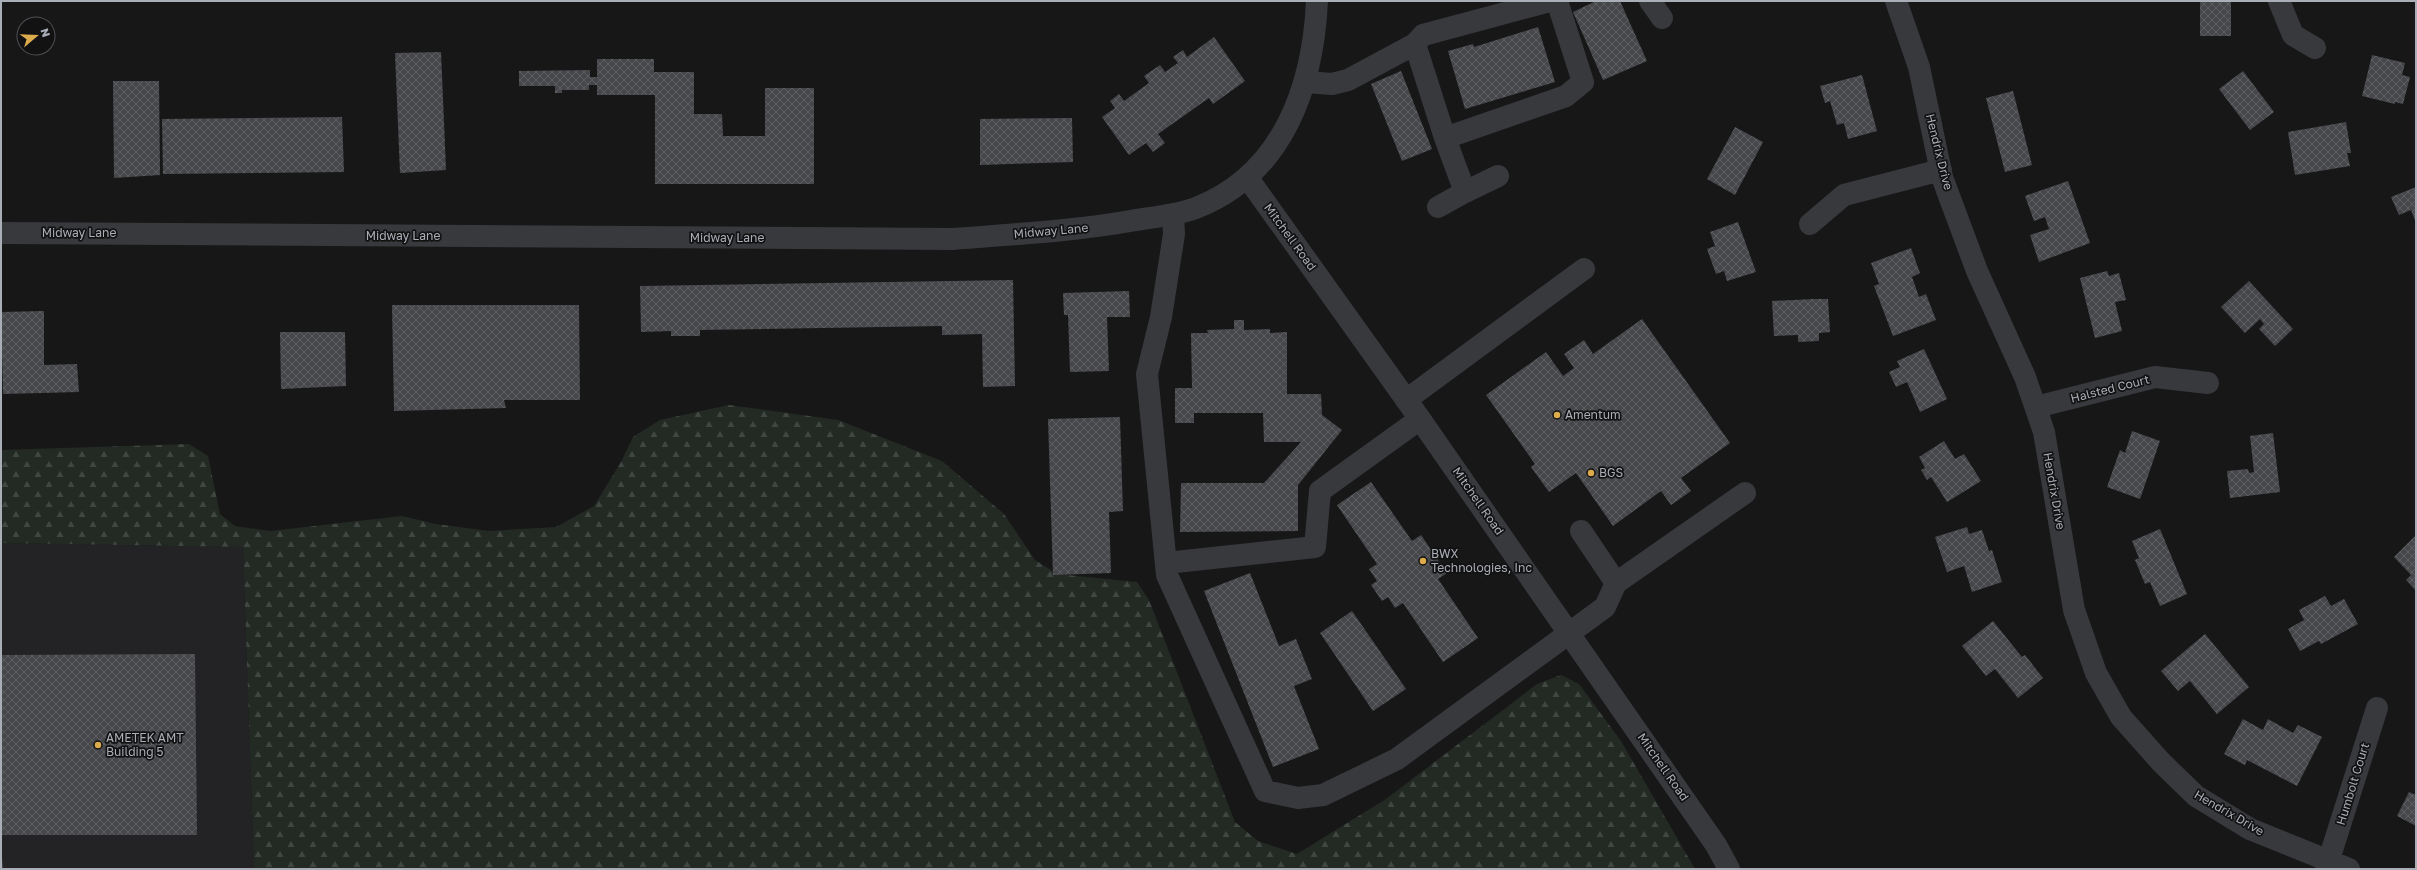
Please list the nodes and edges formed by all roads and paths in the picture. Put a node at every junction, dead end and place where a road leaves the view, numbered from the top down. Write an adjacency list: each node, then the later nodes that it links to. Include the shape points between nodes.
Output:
1 (1317, 1): 8 (street, Midway Lane)
2 (1550, 1): 6 (street, via 1423,35)
3 (1557, 1): 9 (street, via 1583,82 1566,96)
4 (1896, 1): 10 (street, Hendrix Drive, via 1919,67)
5 (2279, 1): 7 (street, via 2294,35)
6 (1415, 44): 8 (street, via 1348,80 1332,84); 9 (street)
7 (2315, 48)
8 (1306, 82): 12 (street, Midway Lane, via 1282,135 1270,154)
9 (1445, 138): 13 (street)
10 (1941, 170): 16 (street, via 1844,194); 21 (street, Hendrix Drive, via 1977,271)
11 (1498, 176): 13 (street)
12 (1247, 178): 15 (street, Midway Lane, via 1196,208); 20 (street, Mitchell Road)
13 (1465, 192): 14 (street)
14 (1438, 207)
15 (1172, 214): 17 (street, Midway Lane, via 1094,228 953,239); 25 (street, via 1174,234 1164,302 1147,374)
16 (1810, 224)
17 (1, 233)
18 (1584, 269): 20 (street)
19 (2208, 383): 21 (street, Halsted Court, via 2155,377)
20 (1406, 400): 22 (street, Mitchell Road)
21 (2036, 407): 29 (street, Hendrix Drive, via 2048,454 2074,610 2096,673 2121,717 2160,762 2196,796 2250,829)
22 (1420, 419): 25 (street, via 1320,491 1315,547); 27 (street, Mitchell Road)
23 (1745, 493): 26 (street)
24 (1580, 531): 26 (street)
25 (1166, 562): 27 (street, via 1167,575 1265,791 1298,798 1323,795 1397,759)
26 (1616, 583): 27 (street, via 1605,607)
27 (1569, 632): 30 (street, Mitchell Road, via 1712,838)
28 (2377, 708): 29 (street, Humbolt Court)
29 (2327, 865): 31 (street, Hendrix Drive)
30 (1729, 869)
31 (2349, 869)

